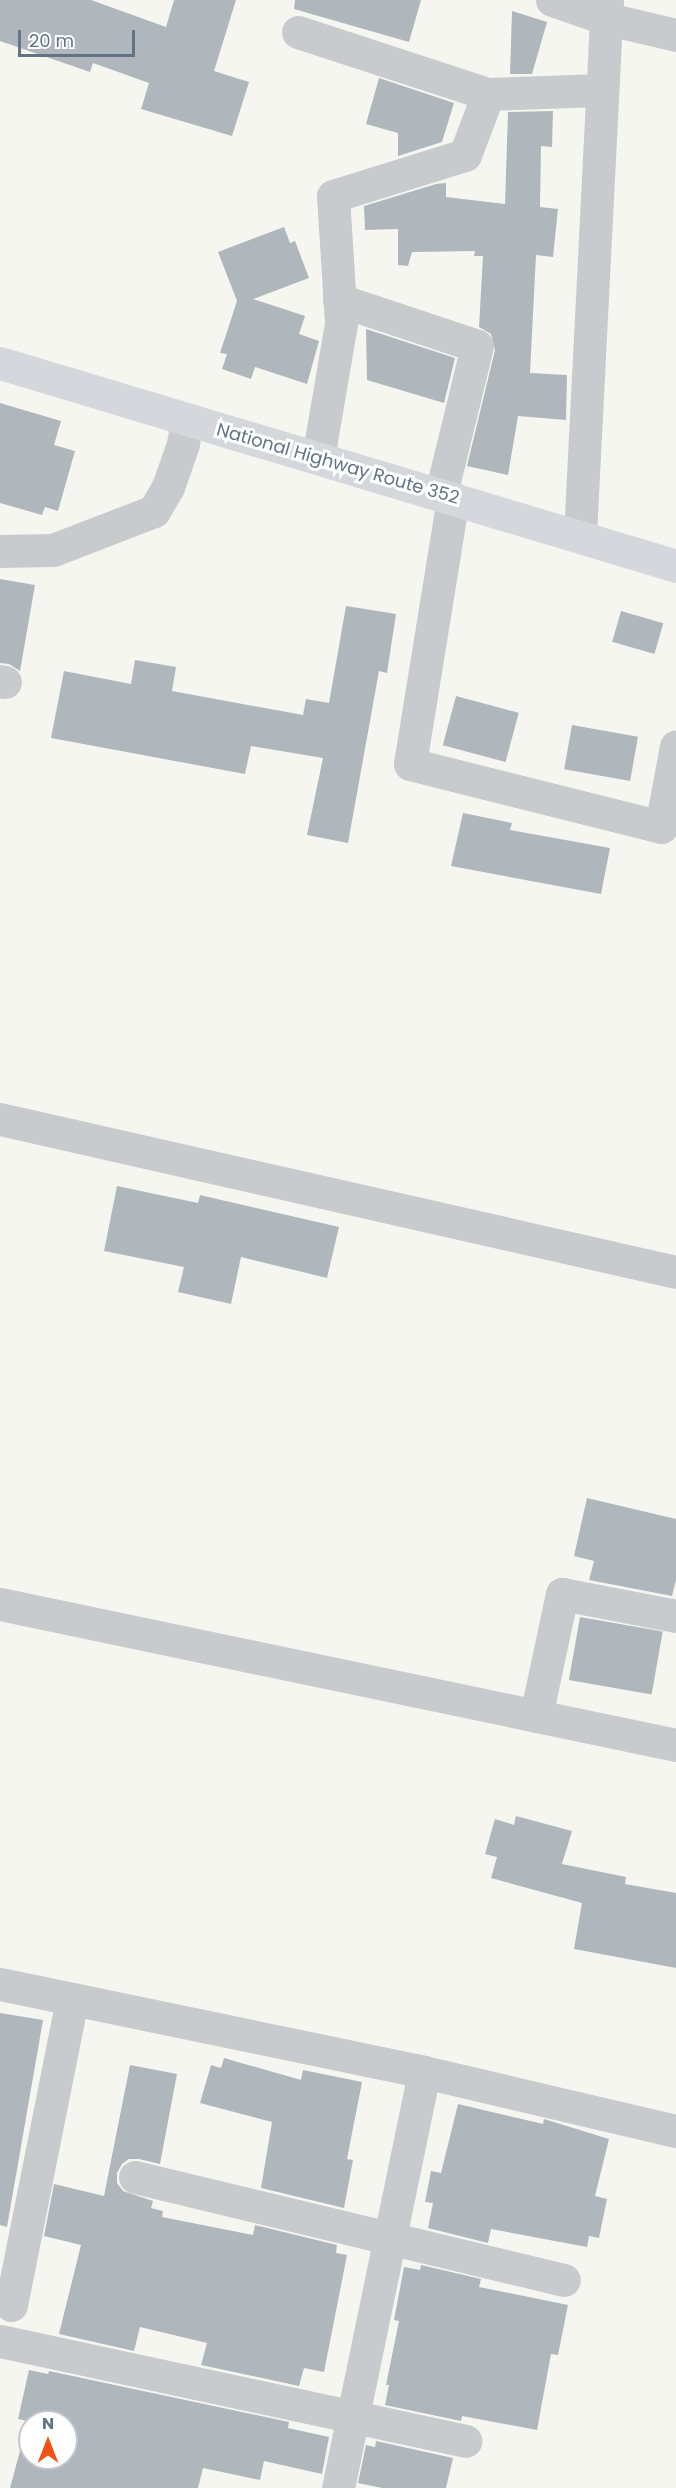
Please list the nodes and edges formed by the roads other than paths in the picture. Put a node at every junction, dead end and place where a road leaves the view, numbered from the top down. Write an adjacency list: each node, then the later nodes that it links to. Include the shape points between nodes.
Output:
1 (552, 0): 2 (street)
2 (606, 9): 4 (street); 5 (street)
3 (298, 32): 6 (street)
4 (676, 35)
5 (602, 90): 6 (street); 12 (street)
6 (488, 94): 7 (street, via 465,155 333,196)
7 (339, 300): 10 (street, via 341,323); 11 (street, via 477,346)
8 (0, 363): 9 (highway, National Highway Route 352)
9 (187, 420): 10 (highway, National Highway Route 352); 13 (street, via 168,487 154,511 53,550)
10 (318, 458): 11 (highway, National Highway Route 352)
11 (447, 496): 12 (highway, National Highway Route 352); 15 (street, via 410,764 661,827)
12 (580, 535): 14 (highway, National Highway Route 352)
13 (0, 551)
14 (676, 566)
15 (676, 746)
16 (0, 1119): 17 (street)
17 (676, 1272)
18 (0, 1604): 20 (street)
19 (676, 1616): 20 (street, via 562,1594)
20 (536, 1716): 21 (street)
21 (676, 1745)
22 (0, 1984): 23 (street)
23 (72, 1999): 24 (street); 29 (street)
24 (424, 2072): 25 (street); 27 (street)
25 (676, 2131)
26 (135, 2176): 27 (street)
27 (390, 2237): 28 (street); 31 (street)
28 (564, 2280)
29 (11, 2305)
30 (0, 2341): 31 (street)
31 (353, 2416): 32 (street); 33 (street)
32 (465, 2441)
33 (338, 2488)

